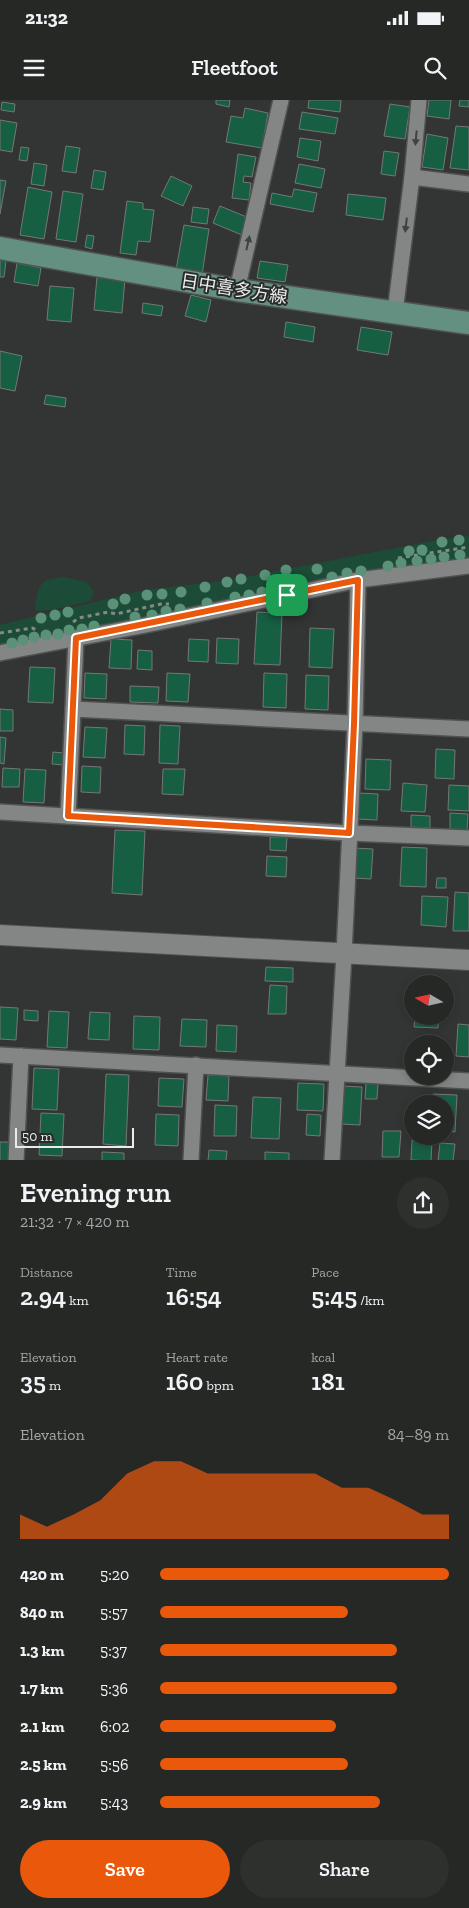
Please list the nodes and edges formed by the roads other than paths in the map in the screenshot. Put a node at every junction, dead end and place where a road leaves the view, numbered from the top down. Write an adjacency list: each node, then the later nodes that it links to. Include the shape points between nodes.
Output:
1 (281, 100): 6 (street, one-way to 1)
2 (419, 100): 3 (street, one-way to 3)
3 (412, 177): 4 (street); 7 (street, one-way to 7)
4 (469, 184)
5 (0, 248): 6 (main road, 日中喜多方線)
6 (237, 290): 7 (main road, 日中喜多方線)
7 (395, 312): 8 (main road, 日中喜多方線)
8 (469, 323)
9 (469, 566): 10 (street)
10 (358, 580): 11 (street); 14 (street)
11 (76, 638): 12 (street); 13 (street)
12 (0, 653)
13 (73, 709): 14 (street); 17 (street)
14 (354, 724): 15 (street); 18 (street)
15 (469, 729)
16 (0, 812): 17 (street)
17 (68, 816): 18 (street)
18 (349, 833): 19 (street); 21 (street)
19 (469, 838)
20 (0, 935): 21 (street)
21 (344, 954): 22 (street); 26 (street)
22 (469, 960)
23 (0, 1055): 24 (street)
24 (21, 1056): 25 (street); 28 (street)
25 (196, 1065): 26 (street); 29 (street)
26 (336, 1073): 27 (street); 30 (street)
27 (469, 1081)
28 (16, 1160)
29 (191, 1160)
30 (332, 1160)

